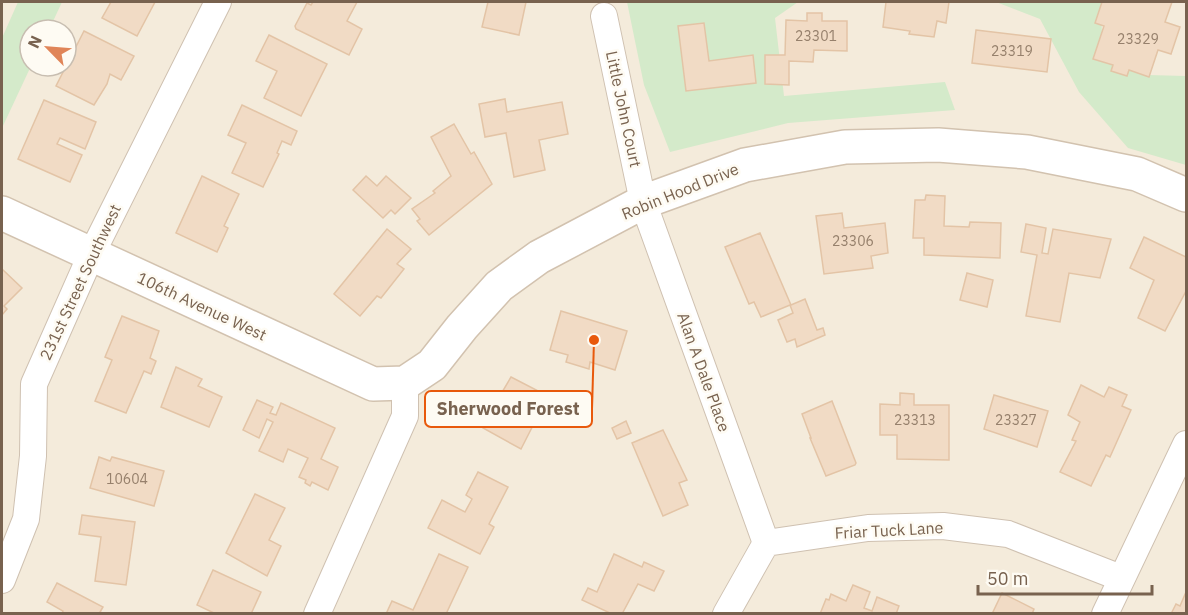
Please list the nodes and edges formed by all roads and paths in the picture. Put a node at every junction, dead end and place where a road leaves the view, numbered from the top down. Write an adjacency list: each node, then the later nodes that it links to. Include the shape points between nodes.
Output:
1 (218, 2): 6 (street, 231st Street Southwest)
2 (604, 16): 4 (street, Little John Court)
3 (1186, 195): 4 (street, Robin Hood Drive, via 1137,174 1027,152 938,145 845,147 745,165)
4 (643, 202): 7 (street, Robin Hood Drive, via 539,257 499,286 432,365); 9 (street, Alan A Dale Place)
5 (2, 213): 6 (street, 106th Avenue West)
6 (91, 255): 7 (street, 106th Avenue West, via 373,384); 11 (street, 231st Street Southwest, via 34,384 33,456 26,519)
7 (405, 383): 12 (street, via 405,416)
8 (1186, 444): 10 (street)
9 (766, 543): 10 (street, Friar Tuck Lane, via 868,528 943,525 1008,534); 13 (street)
10 (1121, 578): 14 (street)
11 (2, 580)
12 (317, 614)
13 (726, 614)
14 (1105, 614)

